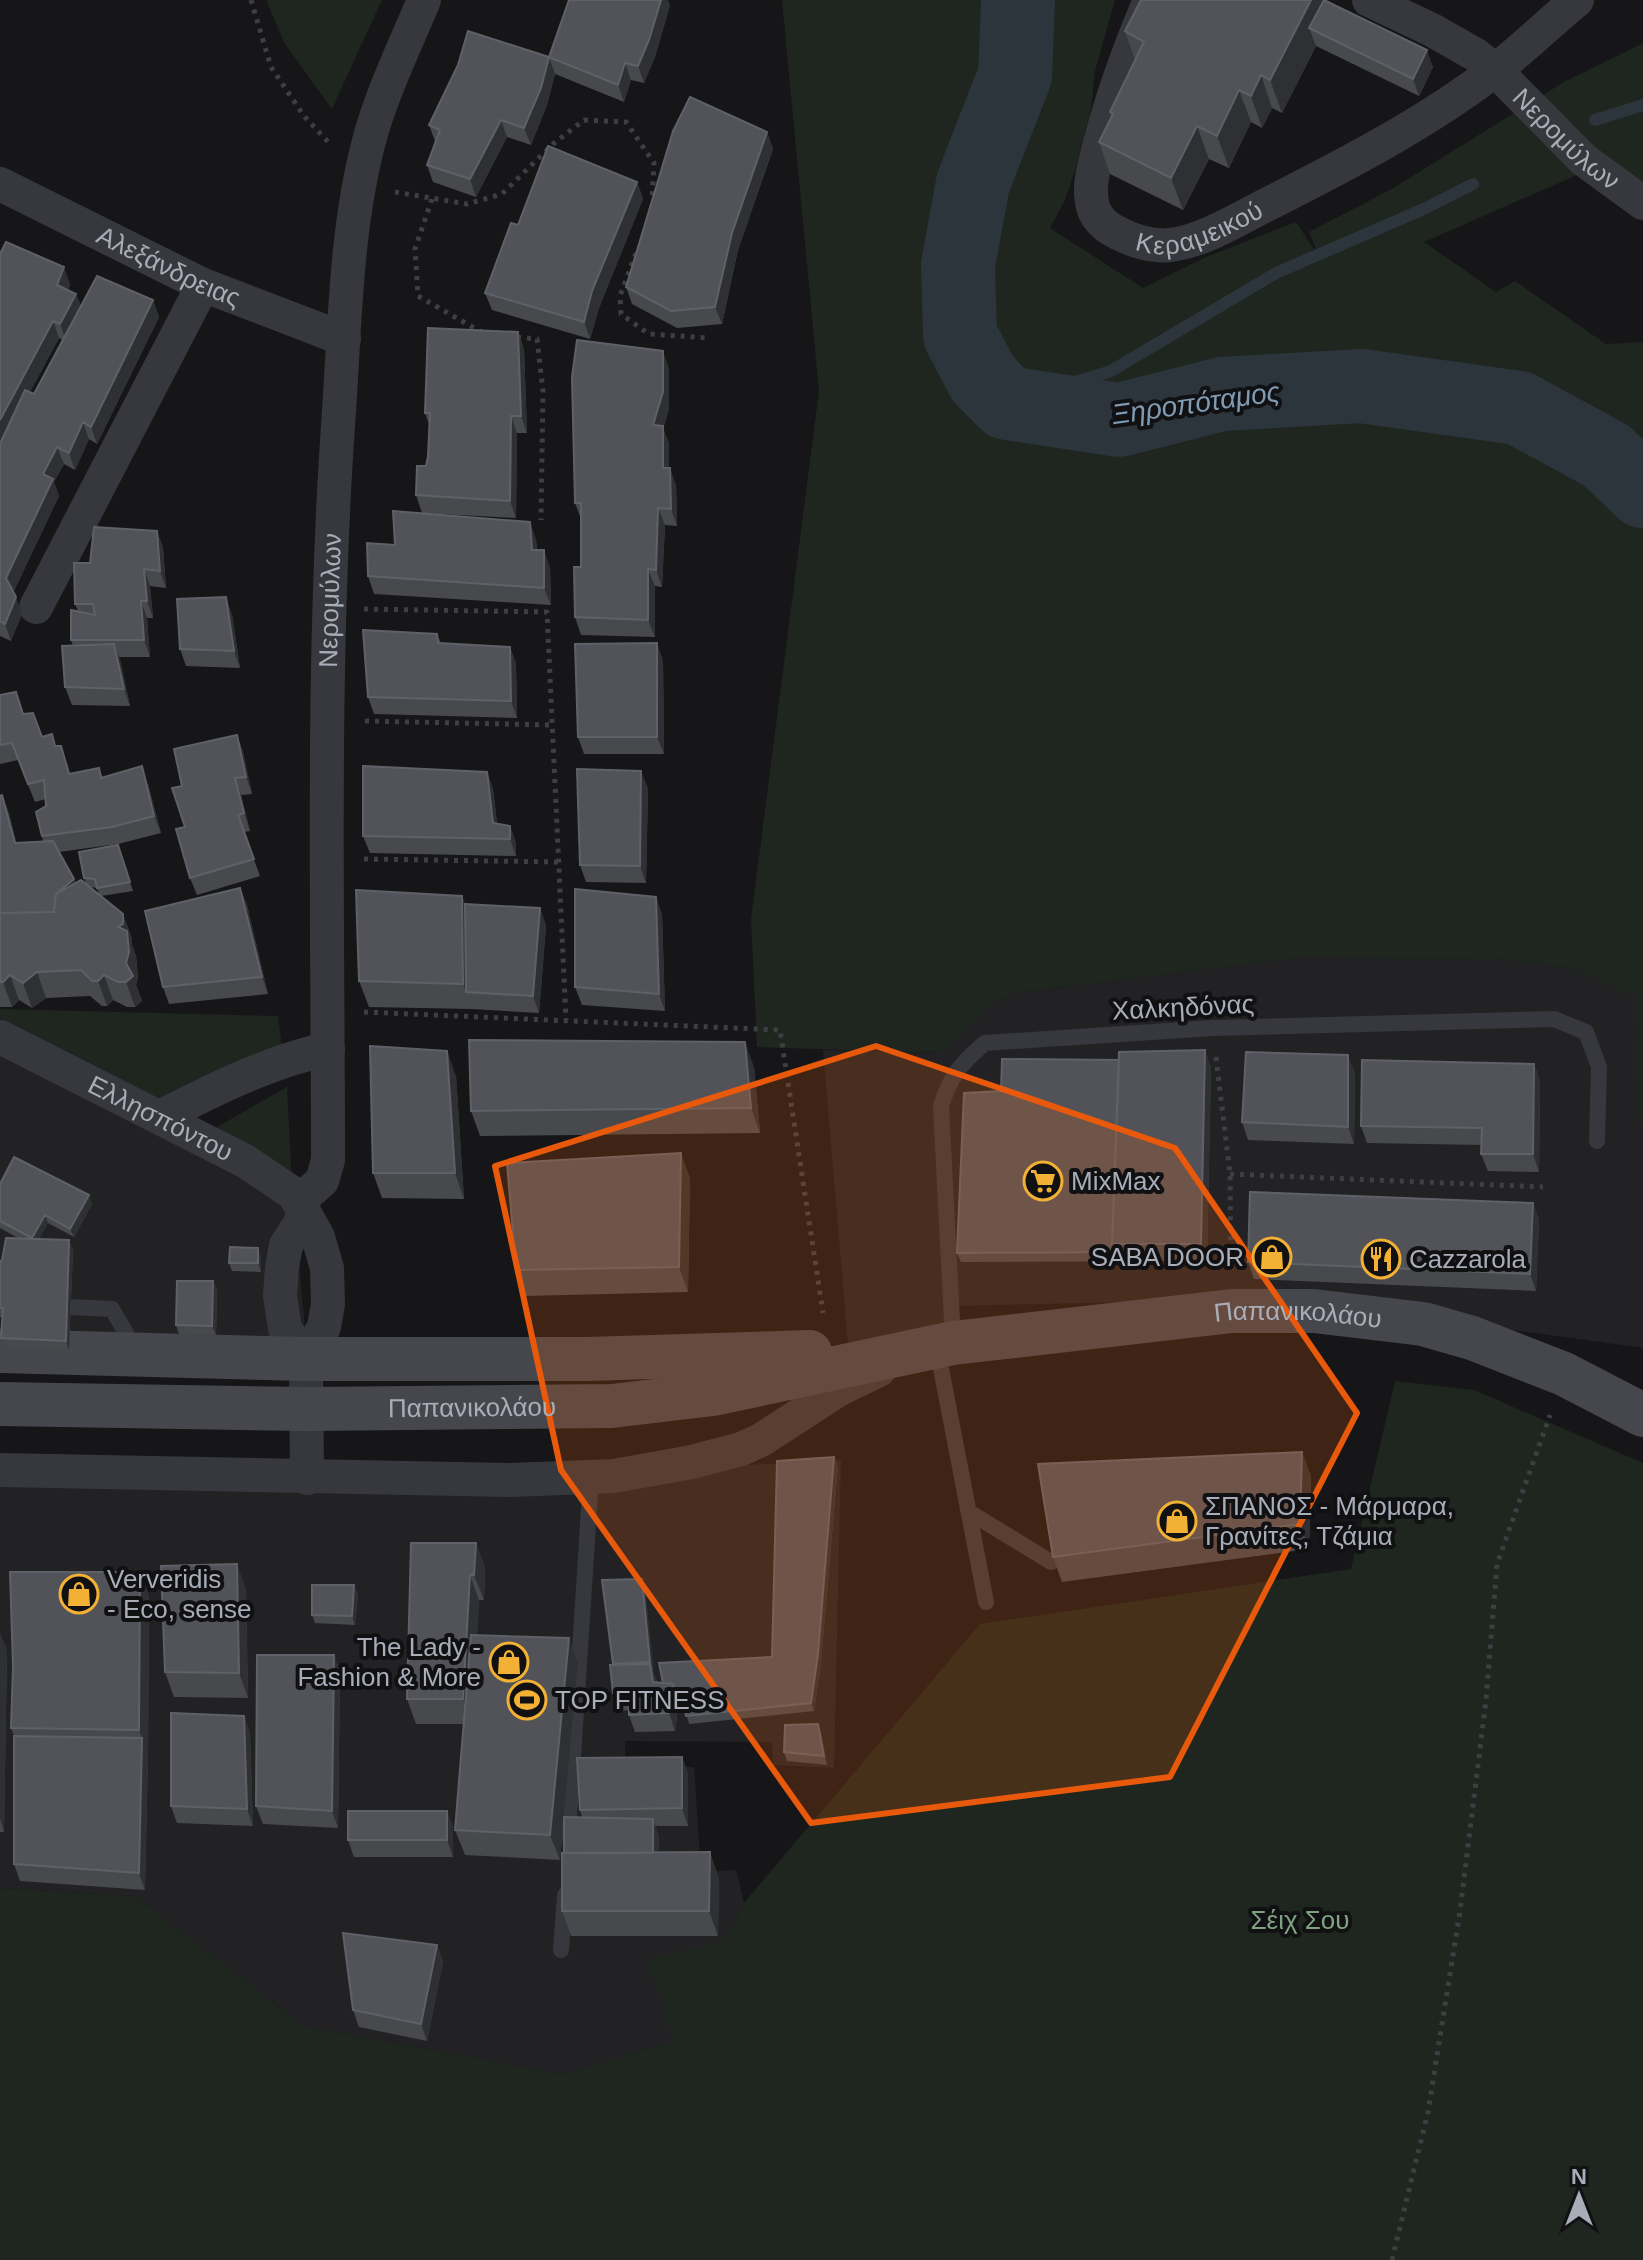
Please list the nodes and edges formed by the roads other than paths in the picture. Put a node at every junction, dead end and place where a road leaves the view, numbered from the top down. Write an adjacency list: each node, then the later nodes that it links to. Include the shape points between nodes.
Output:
1 (424, 0): 9 (street, Νερομύλων, via 375,120 362,175)
2 (1150, 0): 5 (street, Κεραμεικού, via 1123,62 1091,192 1105,226 1153,244 1184,242 1261,208 1345,164)
3 (1369, 0): 5 (street, Νερομύλων, via 1446,37)
4 (1577, 0): 5 (street, Κεραμεικού)
5 (1495, 70): 7 (street, Νερομύλων, via 1567,145)
6 (0, 184): 8 (street, Αλεξάνδρειας)
7 (1643, 203)
8 (203, 285): 9 (street, Αλεξάνδρειας); 10 (street)
9 (344, 339): 12 (street, Νερομύλων, via 326,720)
10 (36, 607)
11 (0, 1037): 13 (street, Ελλησπόντου)
12 (328, 1049): 13 (street, via 290,1059); 15 (street, Νερομύλων, via 327,1167)
13 (160, 1117): 15 (street, Ελλησπόντου, via 269,1176 294,1194)
14 (1597, 1141): 18 (lane, Χαλκηδόνας, via 1599,1067 1586,1032 1554,1019 1213,1028 985,1043 951,1077 941,1106)
15 (302, 1209): 20 (street, via 323,1246 328,1287 324,1327); 20 (street, Νερομύλων, via 286,1245 280,1296 285,1329)
16 (70, 1307): 17 (lane, via 112,1309)
17 (126, 1333)
18 (944, 1345): 20 (main road, Παπανικολάου, via 728,1357); 22 (main road, Παπανικολάου, via 761,1385 642,1404); 23 (main road, Παπανικολάου, via 1232,1311 1314,1311 1423,1324 1472,1338 1564,1374); 26 (street, via 838,1390 741,1449); 27 (lane, Χαλκηδόνας)
19 (0, 1351): 20 (main road, Παπανικολάου)
20 (306, 1359): 22 (street)
21 (0, 1404): 22 (main road, Παπανικολάου)
22 (307, 1409): 25 (street)
23 (1643, 1415)
24 (0, 1470): 25 (street)
25 (307, 1478): 26 (street)
26 (591, 1478): 30 (lane)
27 (969, 1512): 28 (lane); 29 (lane, Χαλκηδόνας)
28 (1051, 1562)
29 (986, 1602)
30 (561, 1950)

